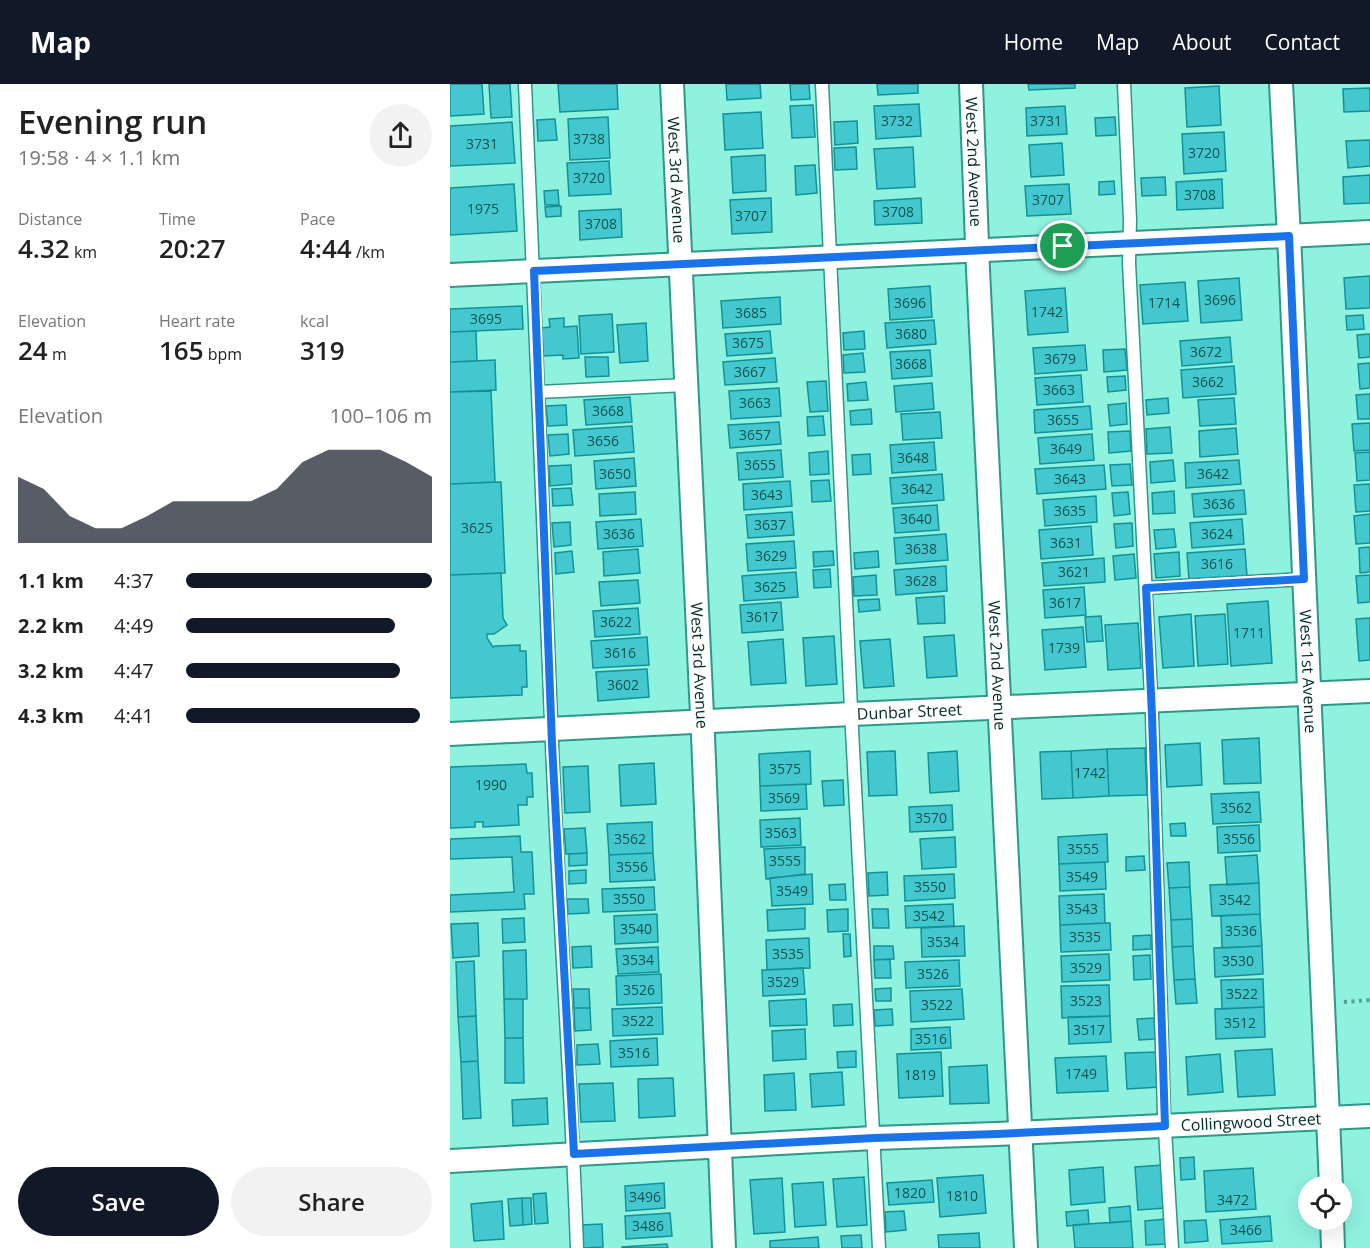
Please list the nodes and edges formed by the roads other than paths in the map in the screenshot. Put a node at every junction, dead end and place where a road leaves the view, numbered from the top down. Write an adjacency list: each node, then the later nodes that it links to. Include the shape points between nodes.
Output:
1 (525, 84): 13 (lane)
2 (672, 84): 12 (street, West 3rd Avenue)
3 (822, 84): 11 (lane)
4 (971, 84): 10 (street, West 2nd Avenue)
5 (1124, 84): 9 (lane)
6 (1281, 84): 8 (street, West 1st Avenue)
7 (1370, 232): 8 (street)
8 (1289, 236): 9 (street); 17 (street, West 1st Avenue)
9 (1130, 243): 10 (street); 18 (lane)
10 (978, 250): 11 (street); 22 (street, West 2nd Avenue)
11 (831, 257): 12 (street); 23 (lane)
12 (680, 264): 13 (street); 15 (street, West 3rd Avenue)
13 (534, 271): 14 (street); 16 (lane)
14 (450, 275)
15 (686, 385): 16 (lane); 24 (street, West 3rd Avenue)
16 (539, 392): 25 (lane)
17 (1304, 579): 18 (lane); 20 (street, West 1st Avenue)
18 (1146, 588): 21 (lane)
19 (1370, 691): 20 (street, Dunbar Street)
20 (1309, 694): 21 (street, Dunbar Street); 28 (street, West 1st Avenue)
21 (1151, 701): 22 (street, Dunbar Street); 29 (lane)
22 (1001, 707): 23 (street, Dunbar Street); 30 (street, West 2nd Avenue)
23 (852, 714): 24 (street, Dunbar Street); 31 (lane)
24 (702, 722): 25 (street, Dunbar Street); 32 (street, West 3rd Avenue)
25 (551, 729): 26 (street, Dunbar Street); 33 (lane)
26 (450, 734)
27 (1370, 1116): 28 (street, Collingwood Street)
28 (1327, 1118): 29 (street, Collingwood Street); 35 (street, West 1st Avenue)
29 (1165, 1126): 30 (street, Collingwood Street); 41 (lane)
30 (1021, 1133): 31 (street, Collingwood Street); 40 (street, West 2nd Avenue)
31 (874, 1138): 32 (street, Collingwood Street); 39 (lane)
32 (719, 1146): 33 (street, Collingwood Street); 38 (street, West 3rd Avenue)
33 (574, 1154): 34 (street, Collingwood Street); 37 (lane)
34 (450, 1161)
35 (1330, 1176)
36 (1332, 1230): 42 (street)
37 (577, 1248)
38 (724, 1248)
39 (879, 1248)
40 (1026, 1248)
41 (1172, 1248)
42 (1333, 1248)

